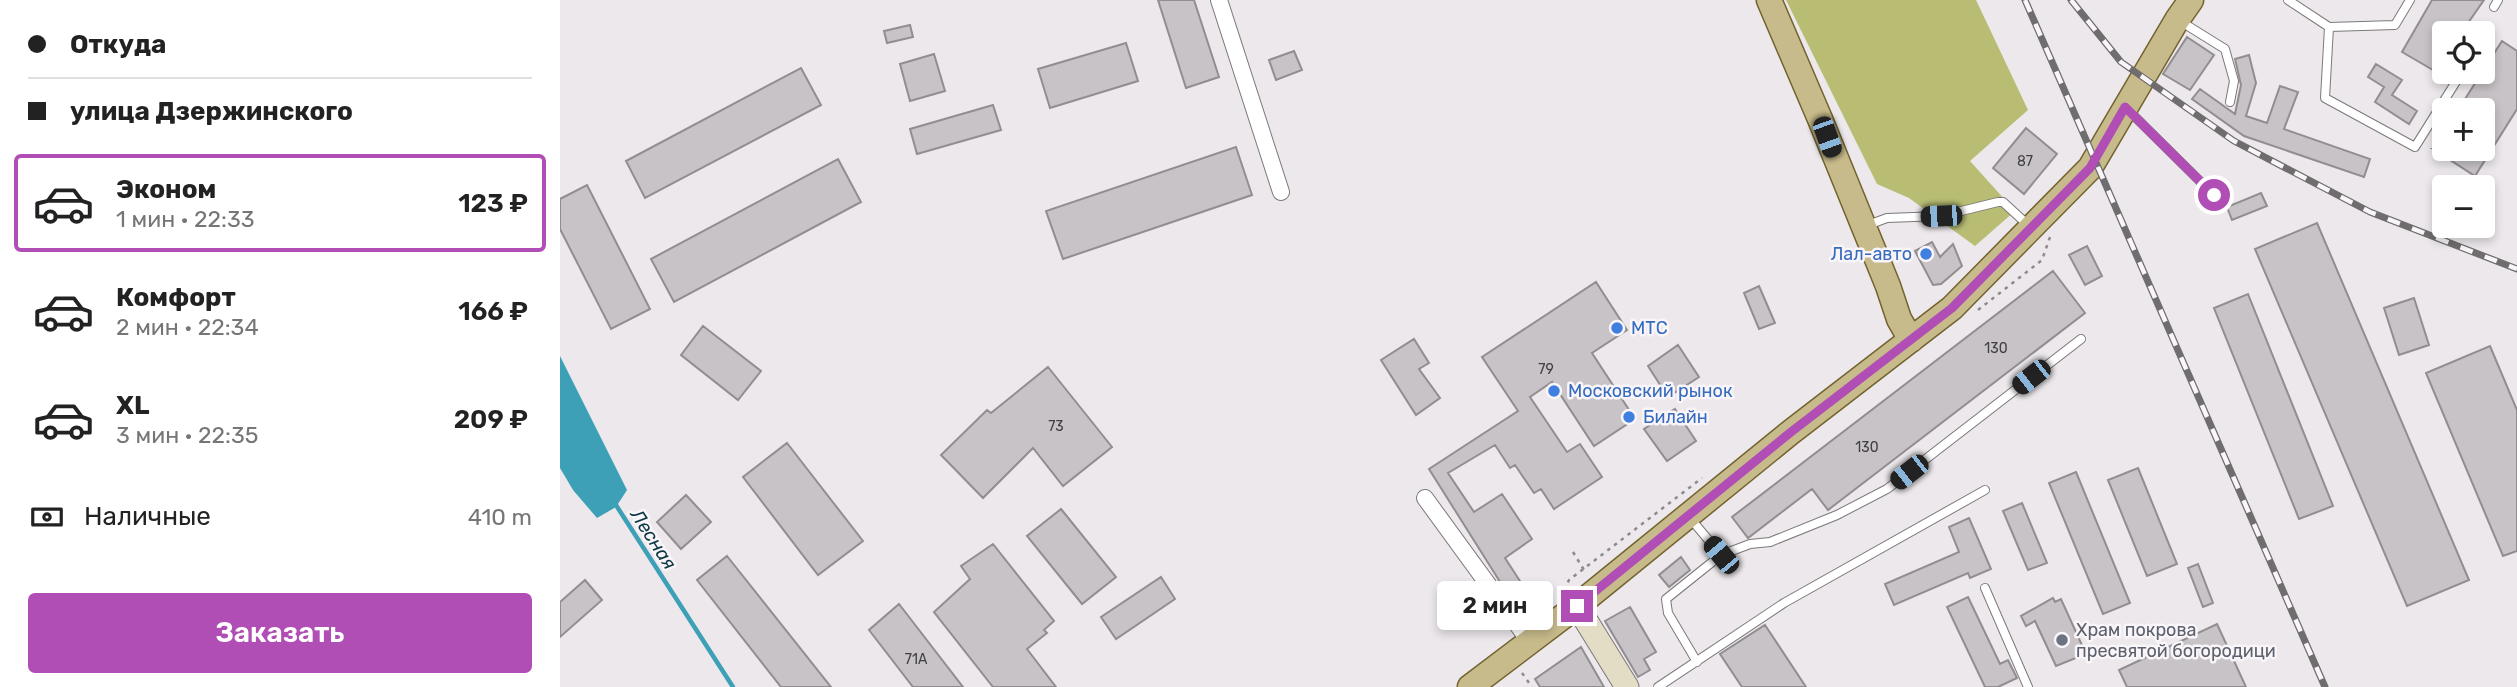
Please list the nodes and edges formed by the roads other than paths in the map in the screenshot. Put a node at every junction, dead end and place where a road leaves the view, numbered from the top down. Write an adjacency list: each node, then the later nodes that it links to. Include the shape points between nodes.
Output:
1 (1219, 0): 10 (street)
2 (1769, 0): 12 (main road)
3 (2288, 0): 6 (lane)
4 (2410, 0): 6 (lane, via 2395,24)
5 (2184, 10): 8 (lane, via 2225,49 2234,81); 9 (main road)
6 (2329, 27): 7 (lane, via 2325,98 2415,147)
7 (2454, 84)
8 (2230, 102)
9 (2125, 107): 11 (lane); 13 (main road, via 2090,168)
10 (1280, 192)
11 (2214, 195)
12 (1863, 226): 13 (lane, via 1887,218 1941,216 2003,202); 15 (main road)
13 (2030, 228): 15 (main road, via 1952,308)
14 (2081, 338): 19 (lane, via 1887,489 1770,542)
15 (1911, 340): 18 (main road)
16 (1985, 490): 23 (lane, via 1784,603)
17 (1425, 498): 22 (street)
18 (1688, 516): 19 (lane); 21 (main road)
19 (1721, 555): 23 (lane, via 1665,599 1668,613)
20 (1986, 588): 27 (lane)
21 (1569, 602): 22 (main road); 25 (main road)
22 (1530, 642): 24 (main road)
23 (1697, 662): 26 (lane)
24 (1470, 687)
25 (1627, 687)
26 (1658, 687)
27 (2028, 687)

